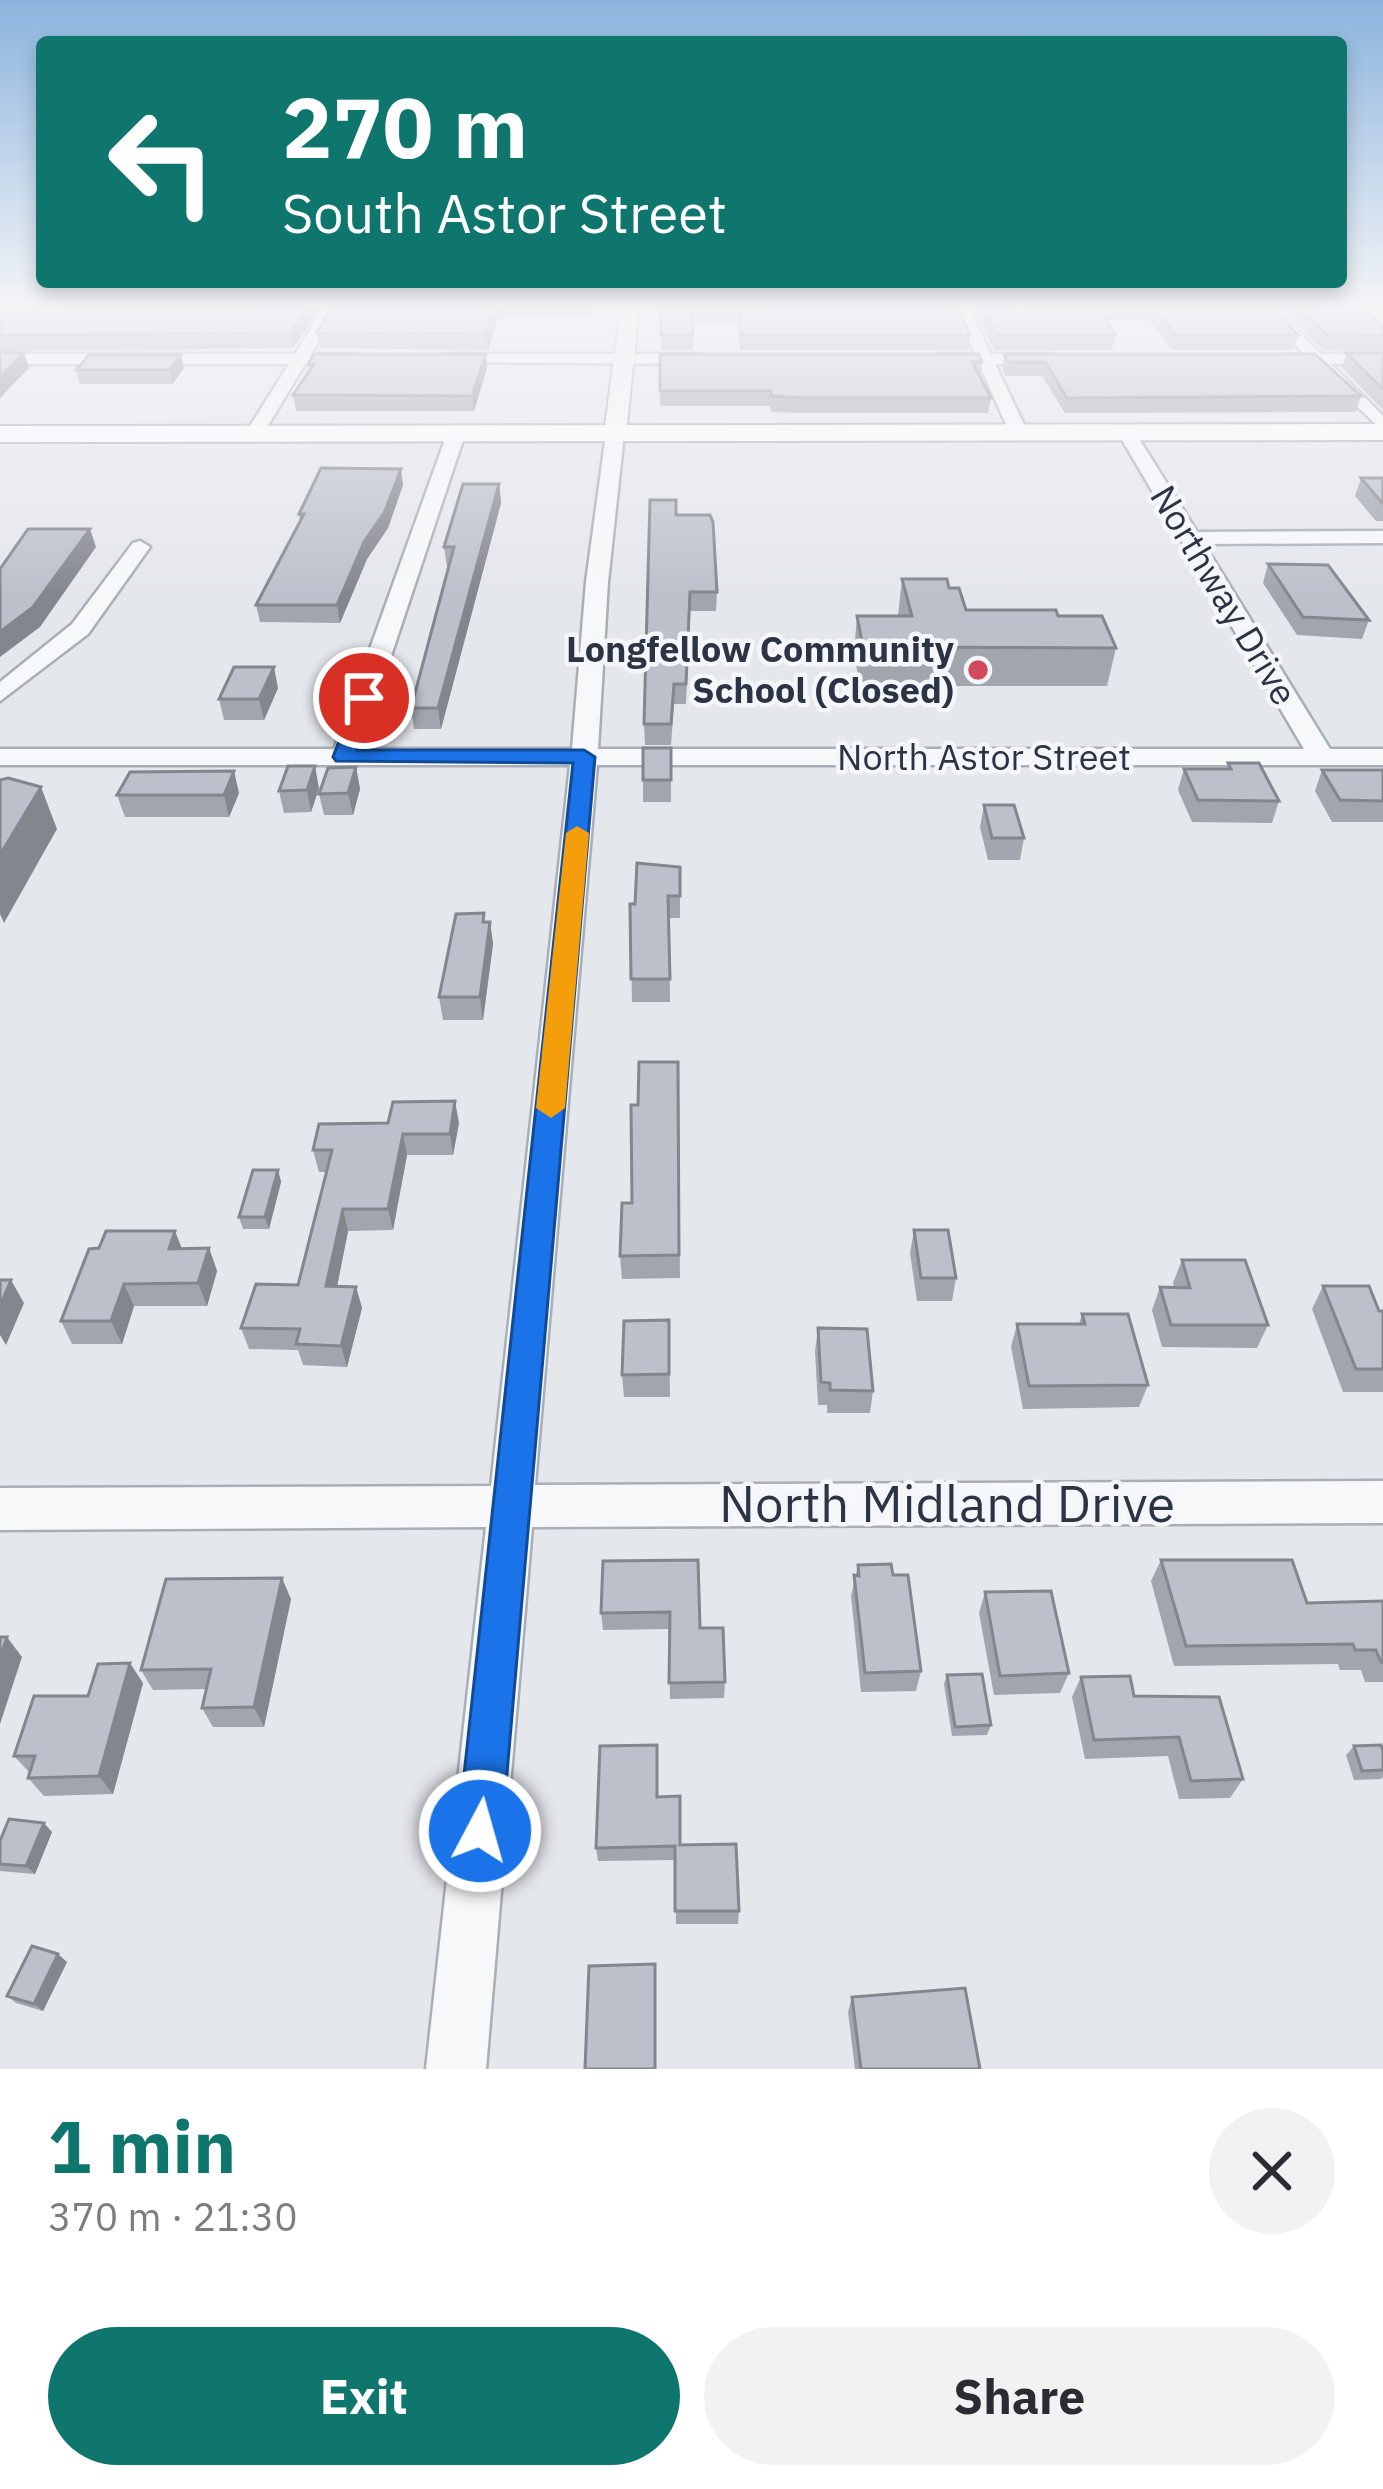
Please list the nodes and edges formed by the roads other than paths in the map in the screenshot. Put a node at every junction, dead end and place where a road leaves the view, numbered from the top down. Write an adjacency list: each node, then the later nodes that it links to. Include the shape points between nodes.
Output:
1 (273, 403): 7 (street)
2 (619, 403): 9 (street)
3 (1005, 403): 10 (street)
4 (1358, 403): 5 (street)
5 (1383, 429): 11 (main road)
6 (0, 434): 7 (main road)
7 (254, 434): 8 (main road)
8 (456, 434): 9 (main road); 17 (street)
9 (615, 434): 10 (main road); 18 (street)
10 (1019, 434): 11 (main road)
11 (1127, 434): 13 (street, Northway Drive)
12 (1383, 537): 13 (street)
13 (1189, 538): 19 (street, Northway Drive)
14 (140, 547): 15 (street, via 80,629)
15 (0, 694)
16 (0, 757): 17 (street, North Astor Street)
17 (344, 757): 18 (street, North Astor Street)
18 (584, 757): 19 (street, North Astor Street); 22 (street)
19 (1322, 757): 20 (street, North Astor Street)
20 (1383, 757)
21 (1383, 1502): 22 (street, North Midland Drive)
22 (512, 1507): 23 (street, North Midland Drive); 24 (street)
23 (0, 1508)
24 (456, 2069)

